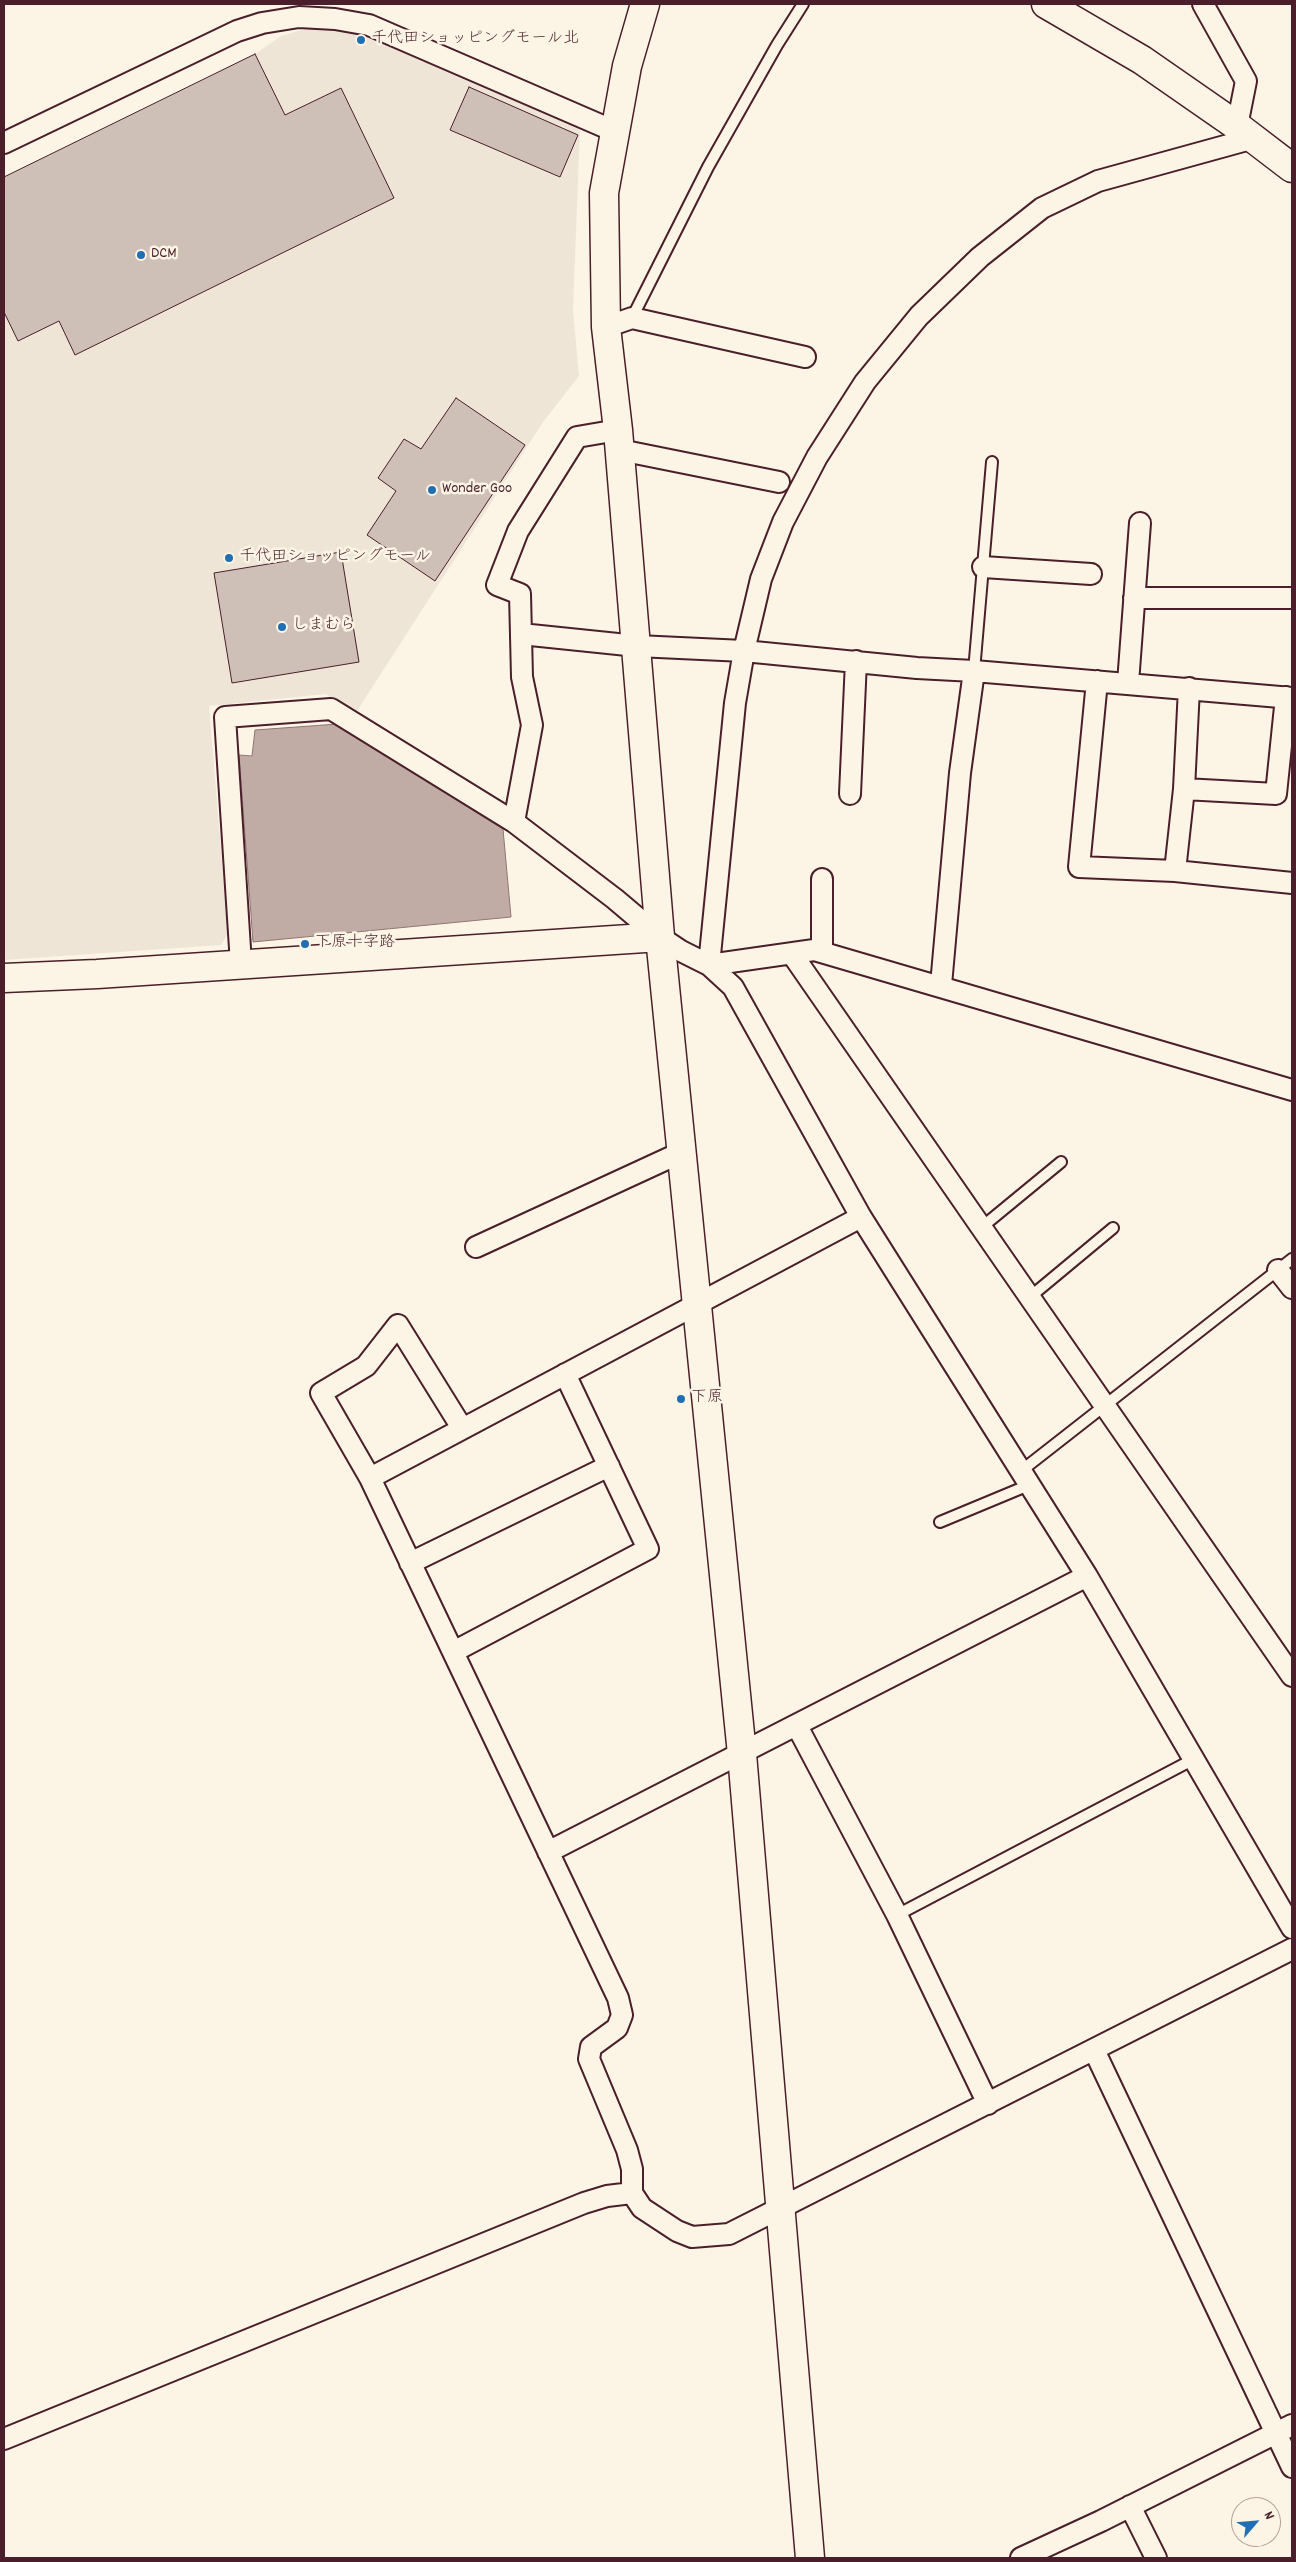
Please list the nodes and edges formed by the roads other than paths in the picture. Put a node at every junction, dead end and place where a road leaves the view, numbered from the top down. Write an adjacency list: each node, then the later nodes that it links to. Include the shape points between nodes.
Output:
1 (646, 4): 5 (street, via 627,66)
2 (803, 4): 9 (lane, via 708,167)
3 (1046, 4): 6 (street, via 1142,60)
4 (1204, 4): 6 (street, via 1246,82)
5 (614, 131): 7 (street, via 370,25 299,17 237,31); 10 (street, via 604,193)
6 (1246, 132): 8 (street); 22 (street, via 1098,181 1042,208 980,257 919,316 865,382 817,457 791,506 761,579)
7 (4, 143)
8 (1292, 168)
9 (632, 318): 10 (street); 11 (street)
10 (606, 327): 12 (street)
11 (805, 357)
12 (619, 440): 14 (street); 20 (street, via 577,438 518,531 497,585 520,594); 21 (street)
13 (992, 462): 16 (lane)
14 (779, 482)
15 (1140, 523): 18 (street)
16 (983, 567): 17 (street); 24 (lane)
17 (1090, 574)
18 (1134, 598): 19 (street); 26 (street)
19 (1292, 598)
20 (521, 634): 21 (street); 31 (street, via 522,677 532,725)
21 (637, 646): 22 (street); 35 (street)
22 (744, 651): 23 (street); 39 (street, via 735,703)
23 (856, 661): 24 (street); 30 (street)
24 (974, 670): 25 (street); 41 (street, via 960,773)
25 (1097, 681): 26 (street); 32 (street, via 1079,867)
26 (1128, 683): 27 (street)
27 (1189, 688): 28 (street); 29 (street)
28 (1289, 697): 29 (street, via 1276,794)
29 (1184, 789): 32 (street)
30 (850, 794)
31 (514, 822): 35 (street); 38 (street, via 331,709 225,717)
32 (1176, 871): 34 (street)
33 (822, 879): 36 (street)
34 (1292, 883)
35 (660, 937): 38 (street); 39 (street, via 681,952); 43 (street)
36 (822, 952): 37 (street, via 814,950); 41 (street)
37 (792, 954): 39 (street); 46 (street)
38 (241, 964): 40 (street)
39 (709, 965): 45 (street, via 733,987)
40 (4, 978)
41 (941, 986): 42 (street)
42 (1292, 1090)
43 (682, 1152): 48 (street); 52 (street)
44 (1061, 1162): 46 (lane)
45 (861, 1217): 52 (street); 58 (street)
46 (982, 1228): 51 (street)
47 (1113, 1228): 51 (lane)
48 (476, 1247)
49 (1285, 1265): 50 (street); 54 (lane)
50 (1292, 1288)
51 (1030, 1297): 54 (street)
52 (698, 1304): 53 (street); 65 (street)
53 (565, 1374): 55 (street); 56 (street)
54 (1105, 1405): 58 (lane); 63 (street)
55 (462, 1428): 57 (street); 57 (street, via 398,1325 366,1366 320,1393)
56 (609, 1466): 60 (street); 62 (street, via 648,1550)
57 (370, 1478): 60 (street)
58 (1025, 1478): 59 (lane); 61 (street)
59 (940, 1522)
60 (410, 1563): 62 (street)
61 (1088, 1576): 64 (street); 66 (street)
62 (453, 1652): 67 (street)
63 (1292, 1676)
64 (797, 1726): 65 (street); 68 (street)
65 (742, 1754): 67 (street); 74 (street)
66 (1194, 1759): 68 (lane); 69 (street)
67 (548, 1852): 73 (street, via 618,1998 622,2015 617,2028 590,2047 589,2060 628,2150)
68 (897, 1915): 72 (street)
69 (1292, 1928)
70 (1292, 1949): 71 (street)
71 (1094, 2050): 72 (street); 75 (street)
72 (988, 2104): 74 (street)
73 (632, 2193): 74 (street, via 642,2208 692,2237 729,2234); 76 (street, via 584,2202)
74 (781, 2208): 79 (street)
75 (1284, 2429): 77 (street); 78 (street)
76 (4, 2439)
77 (1292, 2467)
78 (1130, 2506): 80 (street); 81 (street)
79 (810, 2558)
80 (1021, 2558)
81 (1156, 2558)

